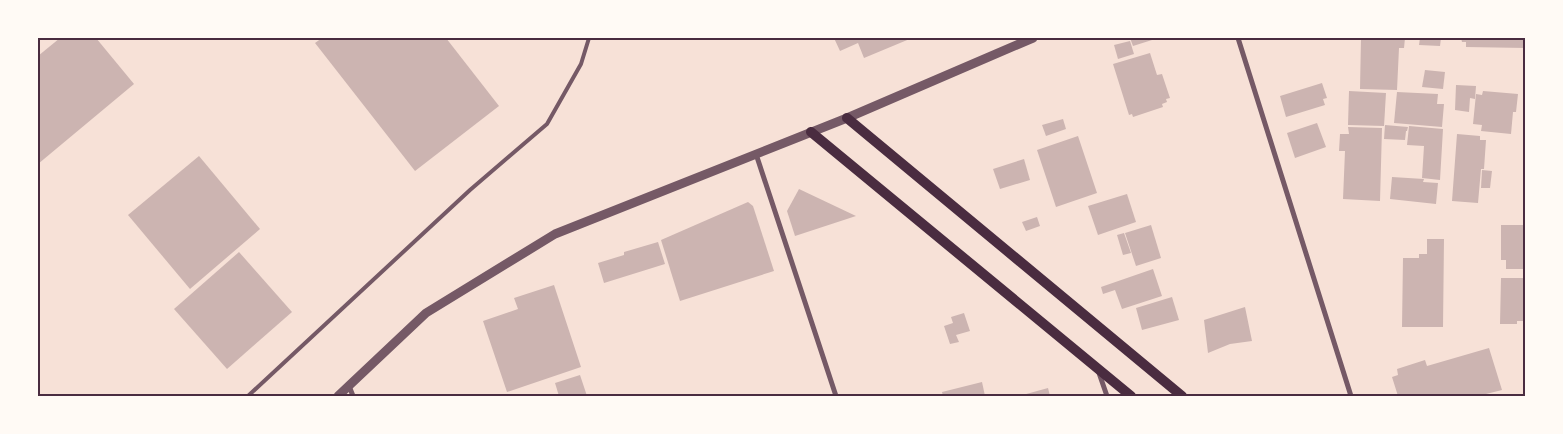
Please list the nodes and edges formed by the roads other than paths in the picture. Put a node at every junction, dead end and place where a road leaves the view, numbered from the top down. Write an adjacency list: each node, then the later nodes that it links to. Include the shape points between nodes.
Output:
1 (590, 38): 9 (lane, via 581,64 547,124 470,190)
2 (1034, 38): 4 (street)
3 (1238, 38): 16 (street)
4 (847, 118): 5 (street); 15 (main road)
5 (811, 132): 6 (street); 7 (main road)
6 (756, 154): 8 (street, via 555,234 426,313); 12 (street)
7 (1098, 370): 13 (street); 14 (main road)
8 (349, 386): 10 (street); 11 (street)
9 (248, 396)
10 (338, 396)
11 (353, 396)
12 (836, 396)
13 (1107, 396)
14 (1130, 396)
15 (1182, 396)
16 (1351, 396)

